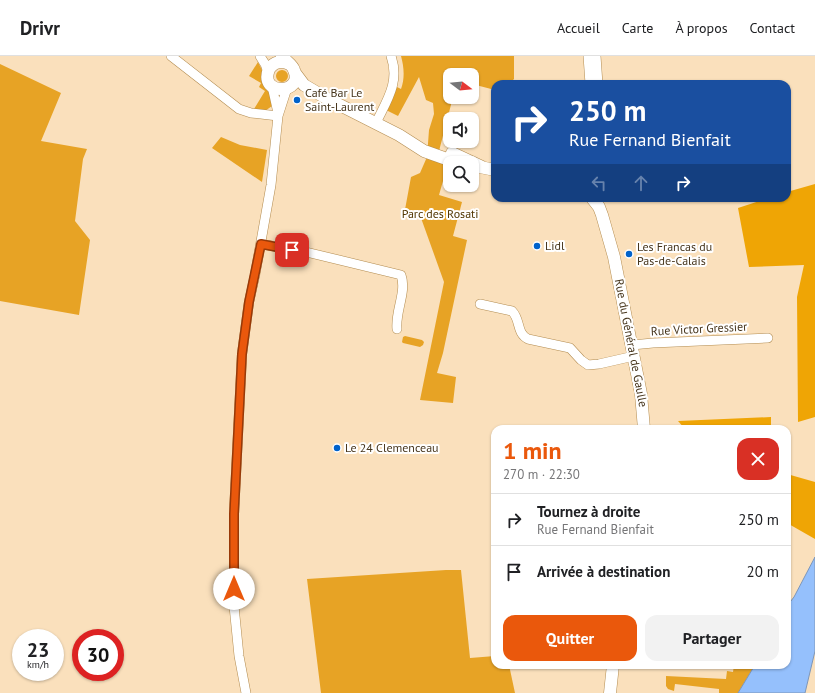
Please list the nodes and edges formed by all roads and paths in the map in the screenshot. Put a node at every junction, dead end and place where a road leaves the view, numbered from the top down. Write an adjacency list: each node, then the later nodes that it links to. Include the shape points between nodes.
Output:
1 (171, 56): 14 (street, via 246,112)
2 (260, 56): 8 (street)
3 (271, 56): 8 (street)
4 (391, 56): 15 (street, via 395,79)
5 (588, 56): 9 (street)
6 (596, 56): 10 (street)
7 (289, 64): 8 (street, via 277,62); 11 (street); 13 (street, via 294,81)
8 (269, 71): 12 (street, via 268,81)
9 (590, 80)
10 (598, 80)
11 (304, 85): 13 (street); 15 (street)
12 (272, 86): 13 (street, via 280,90); 14 (street)
13 (288, 88): 14 (street)
14 (278, 116): 23 (street, via 271,185)
15 (376, 123): 16 (street)
16 (399, 135): 17 (street, via 425,142); 18 (street, via 424,151)
17 (458, 156)
18 (443, 158)
19 (479, 166): 20 (street)
20 (491, 169)
21 (595, 202): 24 (street, Rue du Général de Gaulle, via 602,215)
22 (604, 202): 24 (street, Rue du Général de Gaulle, via 609,216)
23 (261, 244): 26 (street, via 402,275 404,282); 31 (street, via 243,346 234,514 235,626)
24 (614, 257): 28 (street, Rue du Général de Gaulle)
25 (480, 304): 28 (street, Rue Victor Gressier, via 512,311 524,338 570,348 588,365 599,364)
26 (397, 329)
27 (768, 338): 28 (street, Rue Victor Gressier, via 647,343)
28 (633, 350): 29 (street, Rue du Général de Gaulle, via 643,405)
29 (644, 425)
30 (613, 669): 32 (street)
31 (246, 693)
32 (610, 693)

